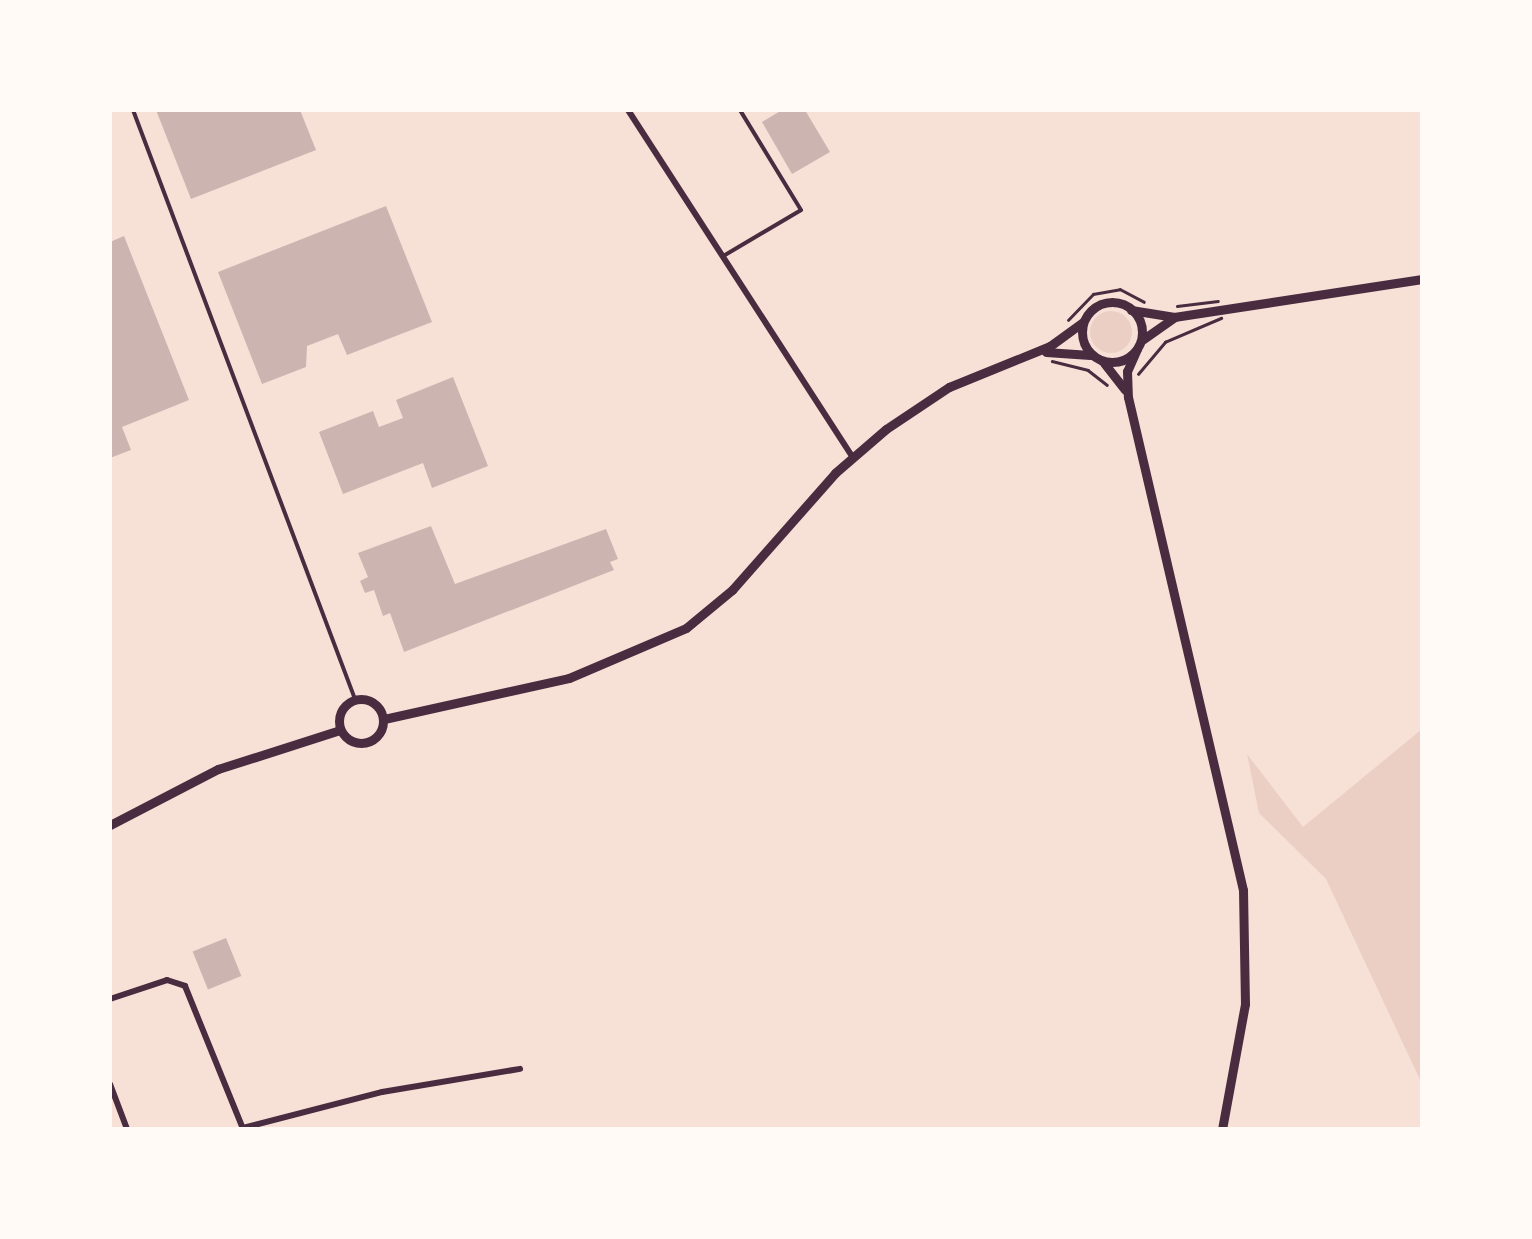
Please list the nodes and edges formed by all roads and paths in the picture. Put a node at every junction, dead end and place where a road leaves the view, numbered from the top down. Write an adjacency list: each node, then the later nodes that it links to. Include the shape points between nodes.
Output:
1 (133, 110): 14 (lane)
2 (628, 110): 4 (street)
3 (740, 110): 4 (lane, via 801,210)
4 (722, 258): 13 (street)
5 (1422, 278): 7 (street)
6 (1132, 310): 7 (street); 8 (street, via 1104,303); 9 (street, via 1141,325)
7 (1186, 315): 9 (street, via 1153,328)
8 (1083, 322): 10 (street); 11 (street, via 1083,342)
9 (1138, 346): 11 (street, via 1118,362); 12 (street, via 1127,371)
10 (1028, 356): 11 (street); 13 (street, via 949,387)
11 (1097, 358): 12 (street)
12 (1129, 403): 23 (street, via 1243,890 1244,1019)
13 (852, 456): 15 (street, via 732,590 686,628 569,678)
14 (355, 700): 15 (street, via 376,704); 16 (street, via 343,708)
15 (384, 718): 16 (street, via 378,736 366,743 350,741)
16 (340, 730): 17 (street, via 203,775)
17 (110, 826)
18 (110, 999): 21 (street, via 167,980 185,986)
19 (520, 1070): 21 (street, via 382,1092)
20 (110, 1084): 22 (street)
21 (243, 1128)
22 (127, 1129)
23 (1222, 1129)

